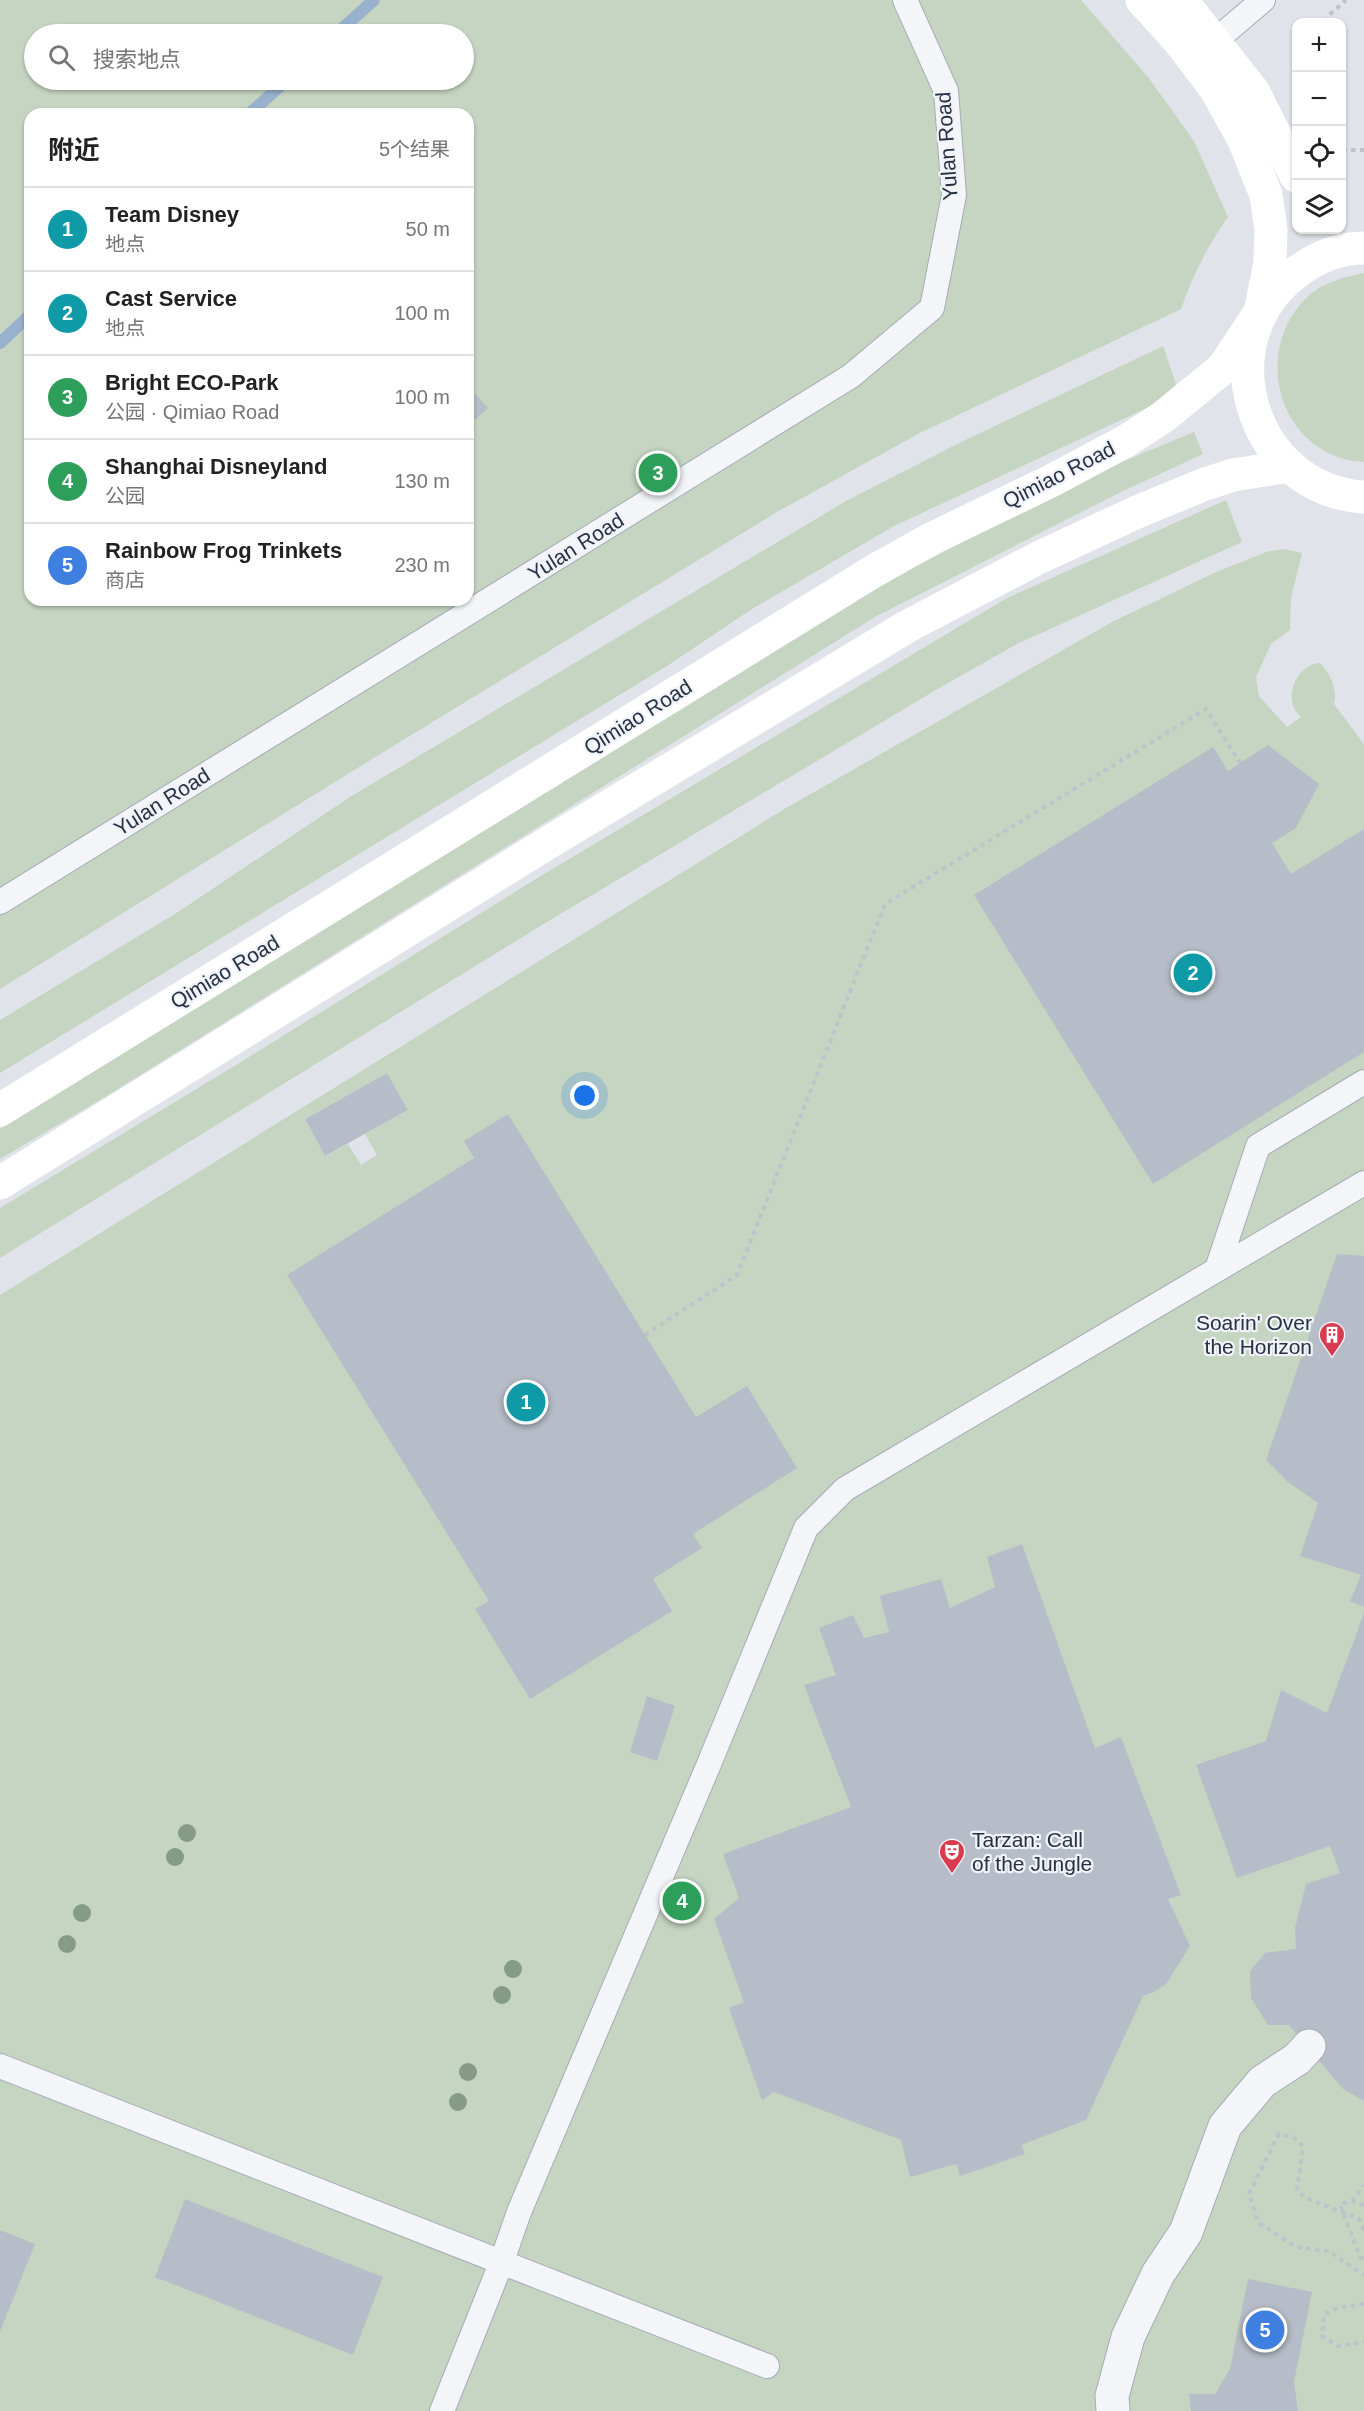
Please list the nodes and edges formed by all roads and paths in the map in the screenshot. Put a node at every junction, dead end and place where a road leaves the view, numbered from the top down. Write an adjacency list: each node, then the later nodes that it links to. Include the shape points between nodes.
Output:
1 (905, 0): 18 (lane, Yulan Road, via 946,91 954,195 932,308 851,376)
2 (1142, 0): 7 (street)
3 (1181, 0): 7 (street)
4 (1263, 0): 7 (lane)
5 (1346, 0): 6 (path)
6 (1327, 18)
7 (1204, 50): 10 (street, via 1253,91); 14 (street, via 1215,88 1244,140 1266,195 1272,230)
8 (1346, 150): 9 (path)
9 (1364, 150)
10 (1292, 168)
11 (1346, 228): 12 (street)
12 (1364, 237)
13 (1364, 248): 14 (street, Qimiao Road, via 1350,248 1314,259 1284,282)
14 (1260, 312): 15 (street, via 1247,352 1248,394 1263,434); 20 (street, Qimiao Road, via 1223,368 1164,417 1051,481 872,572)
15 (1290, 466): 16 (street, via 1323,488); 21 (street, via 1233,475 1137,512 908,626 551,841)
16 (1364, 497)
17 (1240, 763): 24 (path, via 1206,710 885,903 738,1275)
18 (0, 902)
19 (1364, 1082): 23 (lane, via 1258,1146)
20 (0, 1110)
21 (0, 1183)
22 (1364, 1183): 23 (lane)
23 (1217, 1269): 32 (lane, via 845,1489 806,1528 519,2212)
24 (645, 1335)
25 (1309, 2046): 38 (street, via 1297,2059 1262,2082 1225,2126 1186,2232 1158,2274 1128,2337 1112,2396)
26 (0, 2066): 32 (lane)
27 (1364, 2185): 28 (path)
28 (1352, 2201): 29 (path, bridge); 31 (path, bridge, via 1340,2204)
29 (1364, 2205)
30 (1364, 2230): 33 (path, via 1358,2218 1297,2192 1303,2146 1293,2137 1279,2134 1249,2193 1258,2222 1296,2247 1329,2251)
31 (1364, 2259)
32 (502, 2261): 36 (lane); 37 (lane)
33 (1364, 2275)
34 (1364, 2304): 35 (path, via 1324,2314 1322,2336 1338,2346)
35 (1364, 2342)
36 (767, 2366)
37 (442, 2411)
38 (1113, 2411)

